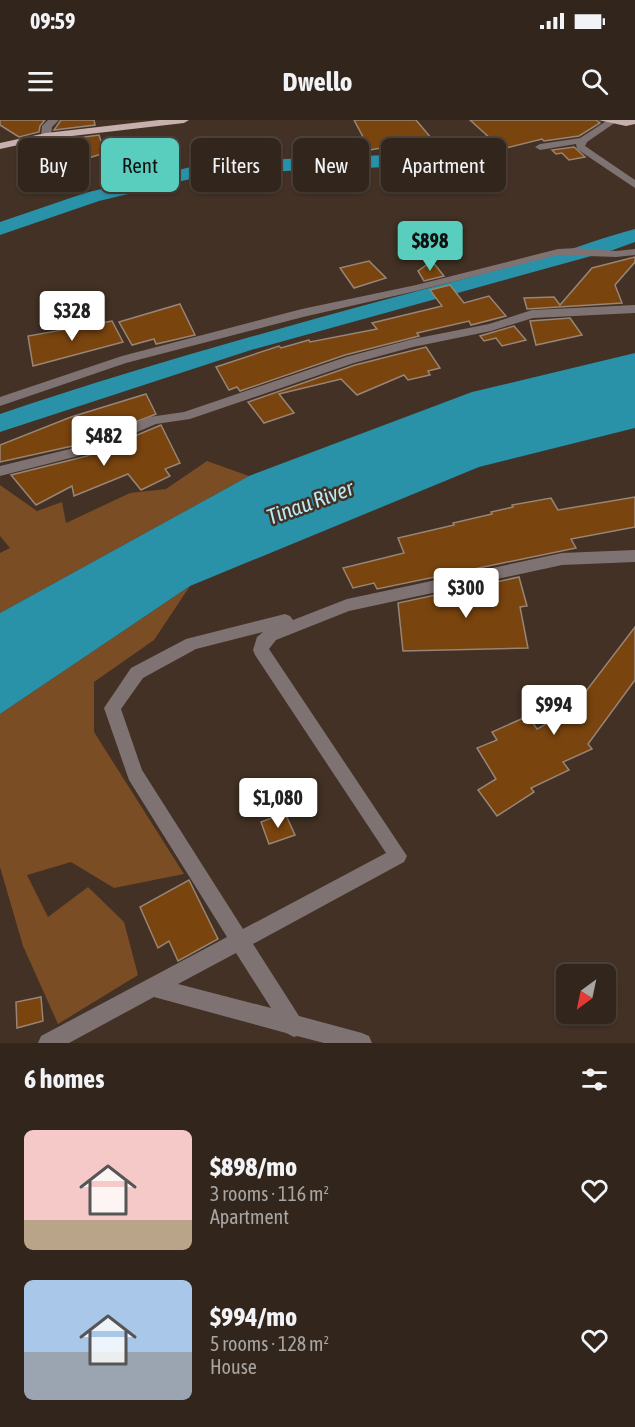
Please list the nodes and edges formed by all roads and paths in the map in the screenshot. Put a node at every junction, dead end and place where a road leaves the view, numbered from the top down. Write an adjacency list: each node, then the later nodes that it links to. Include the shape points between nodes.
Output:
1 (54, 120): 5 (street, via 47,126)
2 (184, 120): 5 (main road)
3 (607, 121): 4 (main road); 6 (street)
4 (635, 121)
5 (46, 136): 7 (main road)
6 (583, 140): 8 (street); 9 (street, via 580,147)
7 (0, 146)
8 (540, 147)
9 (635, 185)
10 (635, 252): 12 (street, via 578,250 302,313 133,357)
11 (635, 309): 13 (street, via 532,314 413,343 350,360 185,416 145,423 81,451)
12 (0, 402)
13 (0, 471)
14 (635, 556): 15 (street, via 562,559)
15 (347, 605): 16 (street, via 270,635 261,650 398,856); 16 (street, via 192,644 137,674 112,708 135,774)
16 (239, 941): 17 (street); 18 (street)
17 (153, 987): 18 (street); 19 (street)
18 (294, 1027): 20 (street)
19 (48, 1043)
20 (362, 1043)

